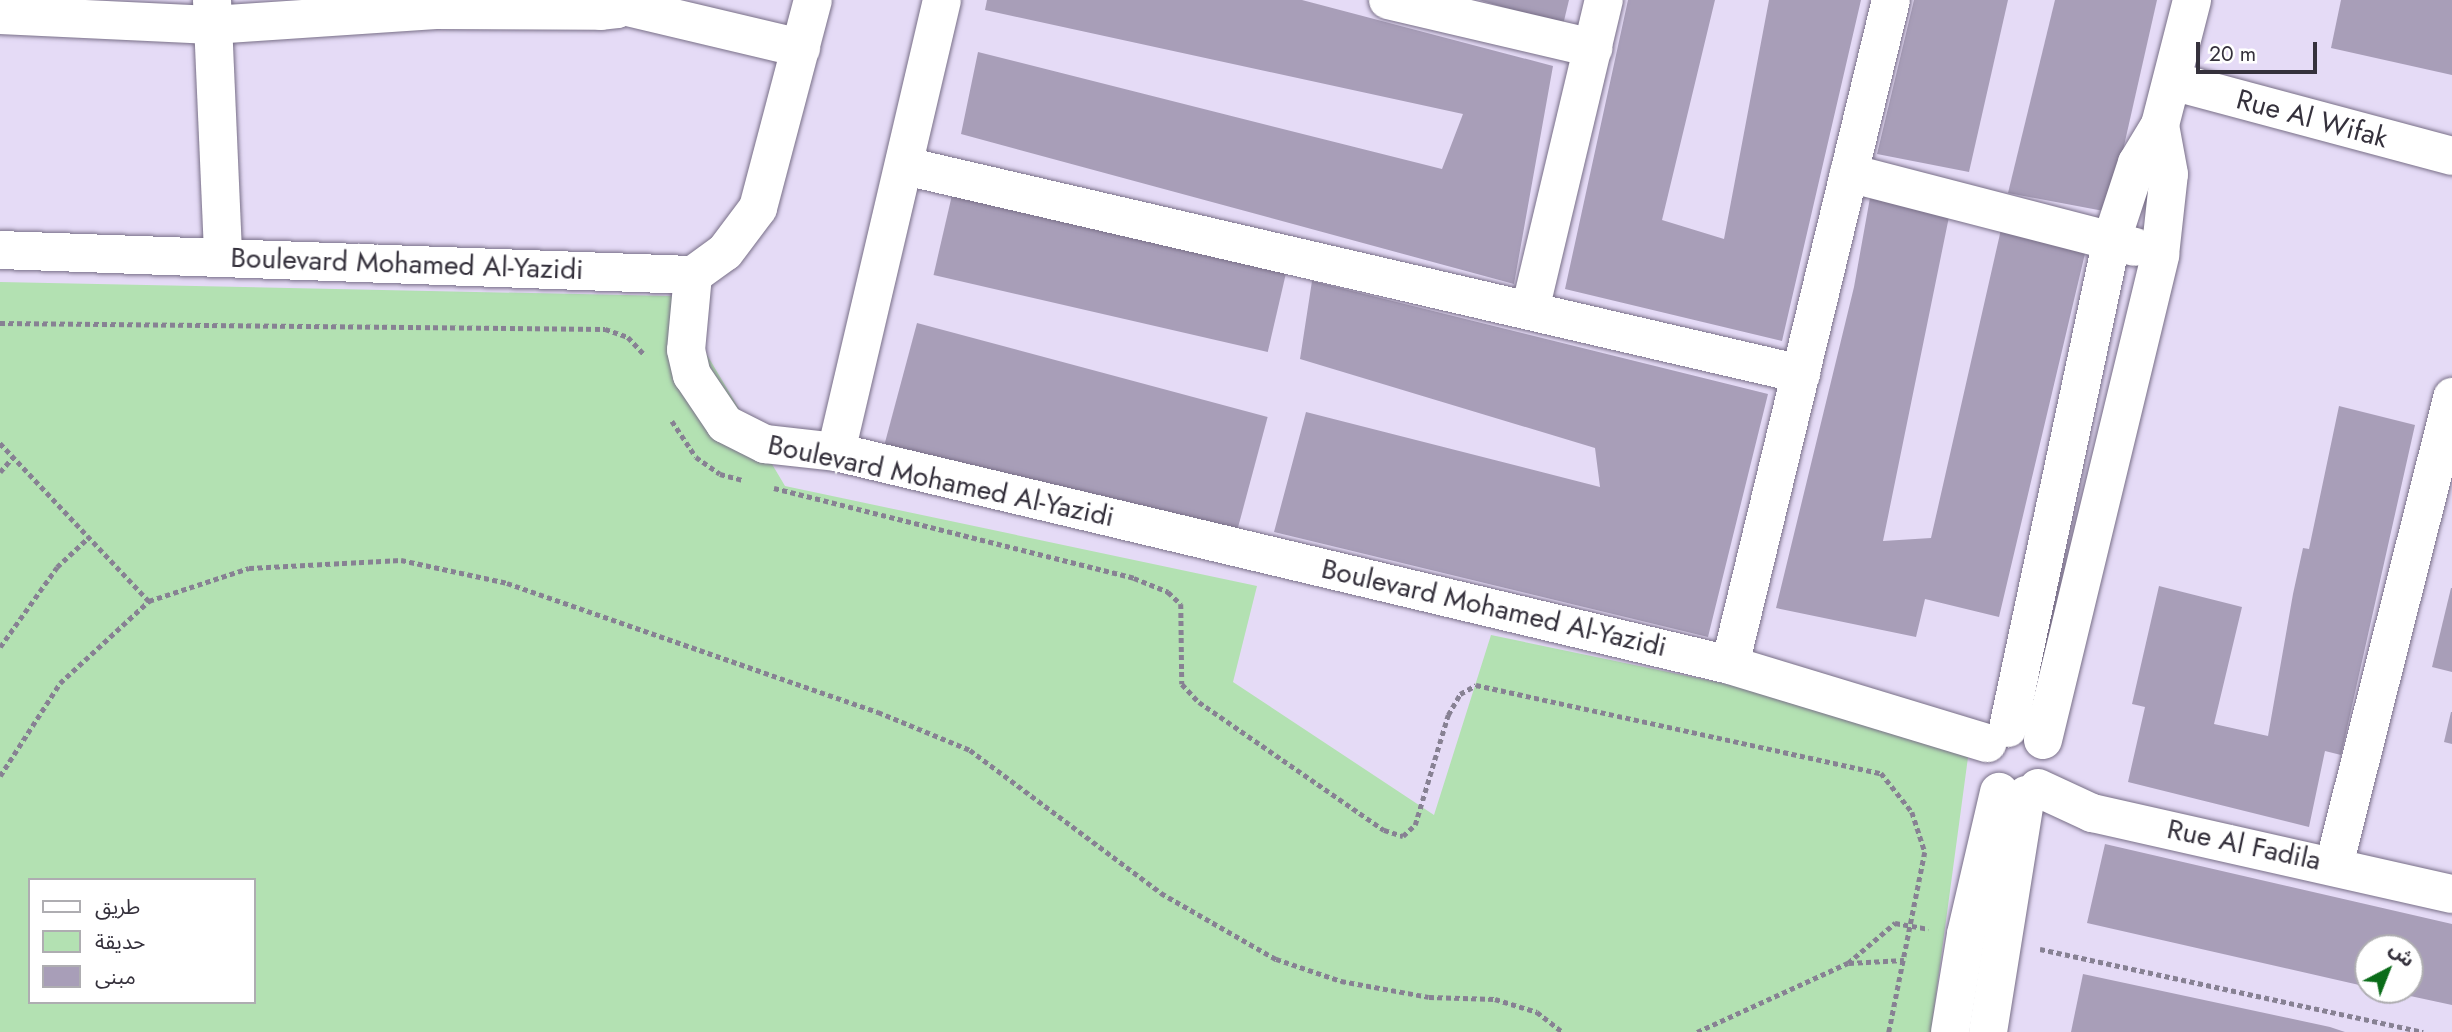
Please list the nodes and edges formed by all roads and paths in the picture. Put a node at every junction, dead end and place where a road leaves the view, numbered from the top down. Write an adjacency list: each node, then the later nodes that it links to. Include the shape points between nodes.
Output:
1 (813, 0): 11 (street)
2 (942, 0): 16 (street)
3 (1388, 0): 12 (street)
4 (1604, 0): 12 (street)
5 (1891, 0): 17 (street)
6 (2192, 0): 13 (street)
7 (626, 3): 8 (street, via 601,11); 11 (street)
8 (435, 5): 9 (street)
9 (212, 12): 10 (street); 21 (street)
10 (0, 15)
11 (801, 48): 22 (street, via 758,208 725,253)
12 (1593, 48): 23 (street)
13 (2172, 81): 14 (street); 15 (street, Rue Al Wifak)
14 (2160, 125): 18 (street, via 2137,163); 20 (street, via 2169,174)
15 (2452, 156)
16 (905, 166): 23 (street); 31 (street)
17 (1849, 173): 18 (street); 26 (street)
18 (2112, 239): 20 (street); 40 (street)
19 (0, 250): 21 (street, Boulevard Mohamed Al-Yazidi)
20 (2160, 255): 40 (street)
21 (222, 257): 22 (street, Boulevard Mohamed Al-Yazidi)
22 (693, 275): 31 (street, Boulevard Mohamed Al-Yazidi, via 686,351 707,402 725,424 765,444)
23 (1530, 310): 26 (street)
24 (0, 323): 25 (path, via 605,329 628,337)
25 (647, 361)
26 (1801, 374): 39 (street)
27 (2452, 397): 30 (street)
28 (670, 417): 34 (path, via 696,457 720,474)
29 (0, 443): 32 (path)
30 (2446, 451): 43 (street)
31 (836, 452): 39 (street, Boulevard Mohamed Al-Yazidi)
32 (13, 457): 33 (path); 36 (path)
33 (0, 472)
34 (747, 481)
35 (760, 484): 45 (path, via 1133,578 1168,592 1181,604 1182,684 1199,702 1384,830 1403,836 1415,825 1448,715 1460,694 1476,685 1881,773 1912,812 1925,852)
36 (89, 537): 37 (path); 38 (path, via 57,567)
37 (149, 601): 41 (path, via 60,682); 50 (path, via 249,568 401,560 507,583 878,712 970,750 1161,893 1276,960 1341,981 1429,997 1495,999 1537,1012)
38 (0, 647)
39 (1730, 664): 40 (street, Boulevard Mohamed Al-Yazidi)
40 (2013, 737): 42 (street, via 2050,770); 42 (street, via 1983,770)
41 (0, 776)
42 (2021, 791): 43 (street, Rue Al Fadila, via 2092,813); 46 (street); 47 (street)
43 (2334, 865): 44 (street, Rue Al Fadila)
44 (2452, 894)
45 (1911, 927): 46 (path); 48 (path); 49 (path, via 1895,923)
46 (1966, 934): 53 (street)
47 (2003, 942): 54 (street); 55 (path)
48 (1904, 960): 49 (path); 52 (path)
49 (1848, 962): 51 (path)
50 (1563, 1032)
51 (1698, 1032)
52 (1889, 1032)
53 (1950, 1032)
54 (1988, 1032)
55 (2423, 1032)

